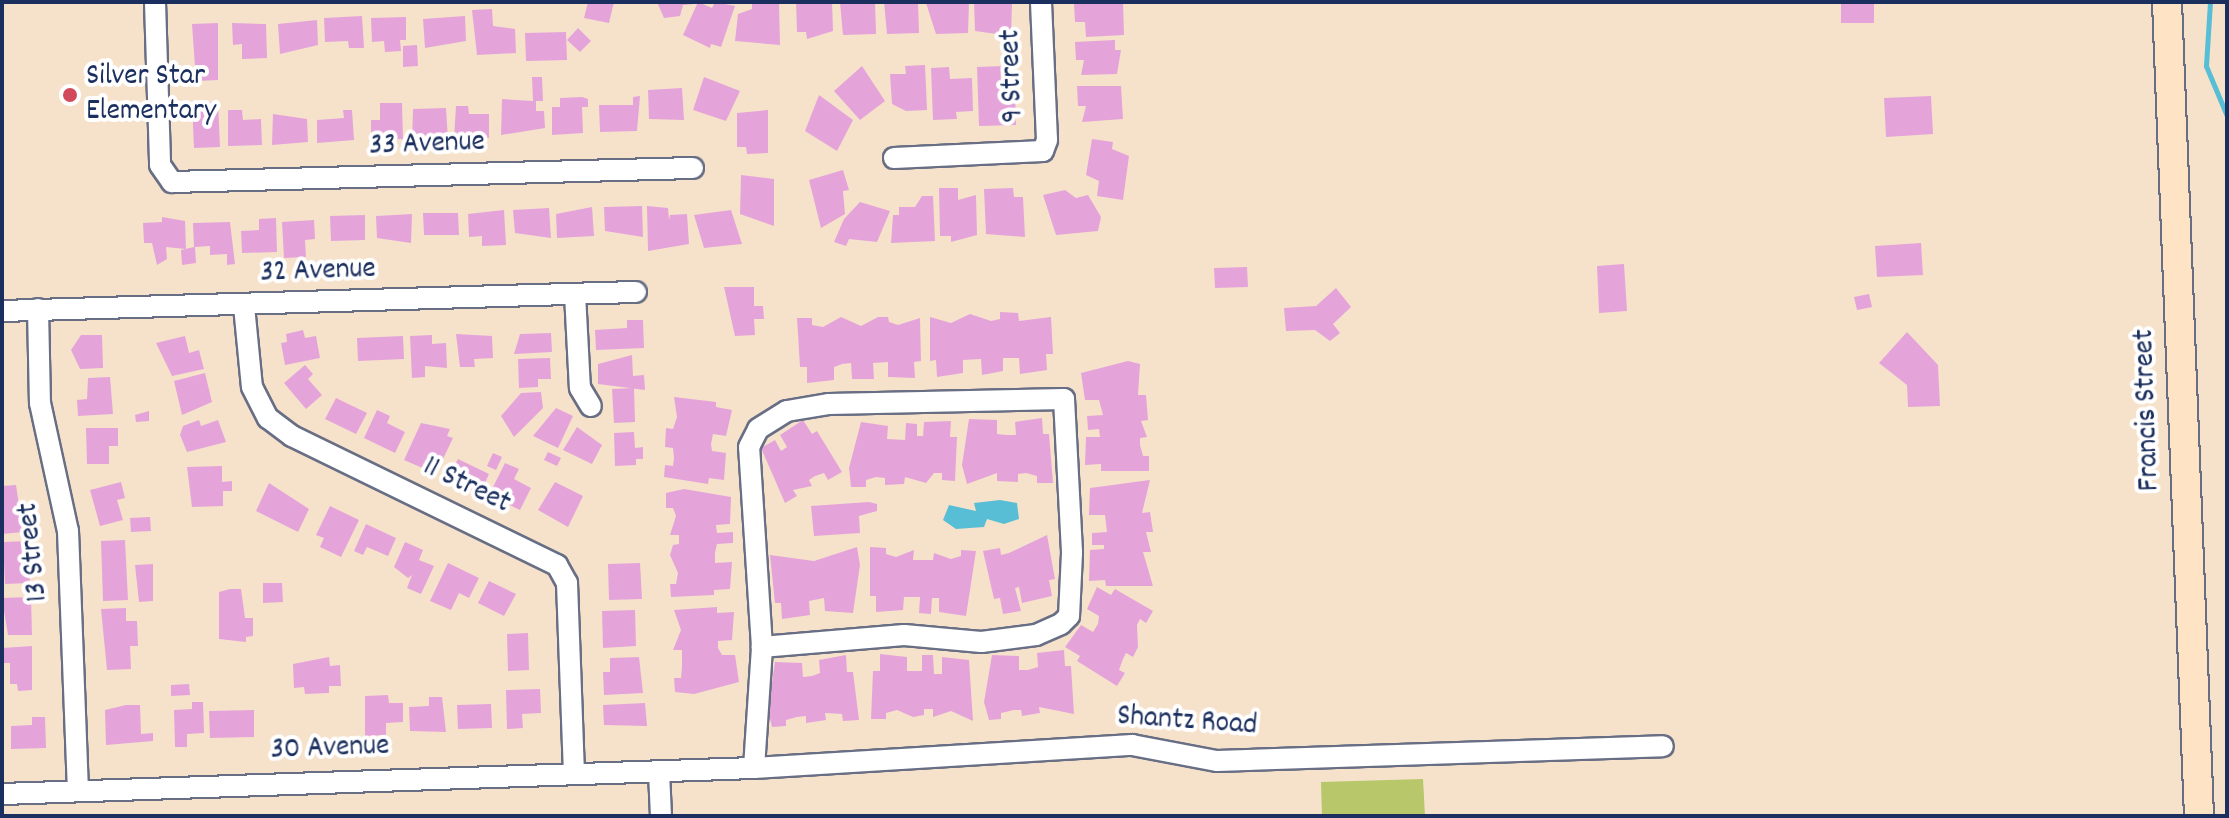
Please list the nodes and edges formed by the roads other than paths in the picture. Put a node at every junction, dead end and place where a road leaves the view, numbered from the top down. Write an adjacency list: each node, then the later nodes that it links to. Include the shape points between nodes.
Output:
1 (155, 2): 5 (street, 33 Avenue, via 160,165 165,178 180,184)
2 (1041, 2): 4 (street, 9 Street, via 1047,147 1025,155)
3 (2167, 2): 20 (street, Francis Street)
4 (894, 158)
5 (693, 168)
6 (636, 292): 7 (street, 32 Avenue)
7 (575, 294): 8 (street, 32 Avenue); 11 (street, via 580,388)
8 (244, 306): 9 (street, 32 Avenue); 16 (street, 11 Street, via 252,387 268,418 292,436 557,565 567,583)
9 (38, 309): 10 (street, 32 Avenue); 17 (street, 13 Street, via 40,403 68,531)
10 (2, 311)
11 (591, 406)
12 (762, 647): 12 (street, via 749,447 751,437 769,419 829,404 1064,399 1072,540 1069,616 1061,624 1036,635 981,642 904,635); 14 (street)
13 (1663, 746): 14 (street, Shantz Road, via 1217,761 1132,745)
14 (754, 768): 15 (street, Shantz Road)
15 (659, 772): 16 (street, 30 Avenue); 19 (street)
16 (574, 773): 17 (street, 30 Avenue)
17 (78, 791): 18 (street, 30 Avenue)
18 (2, 794)
19 (661, 816)
20 (2199, 816)

